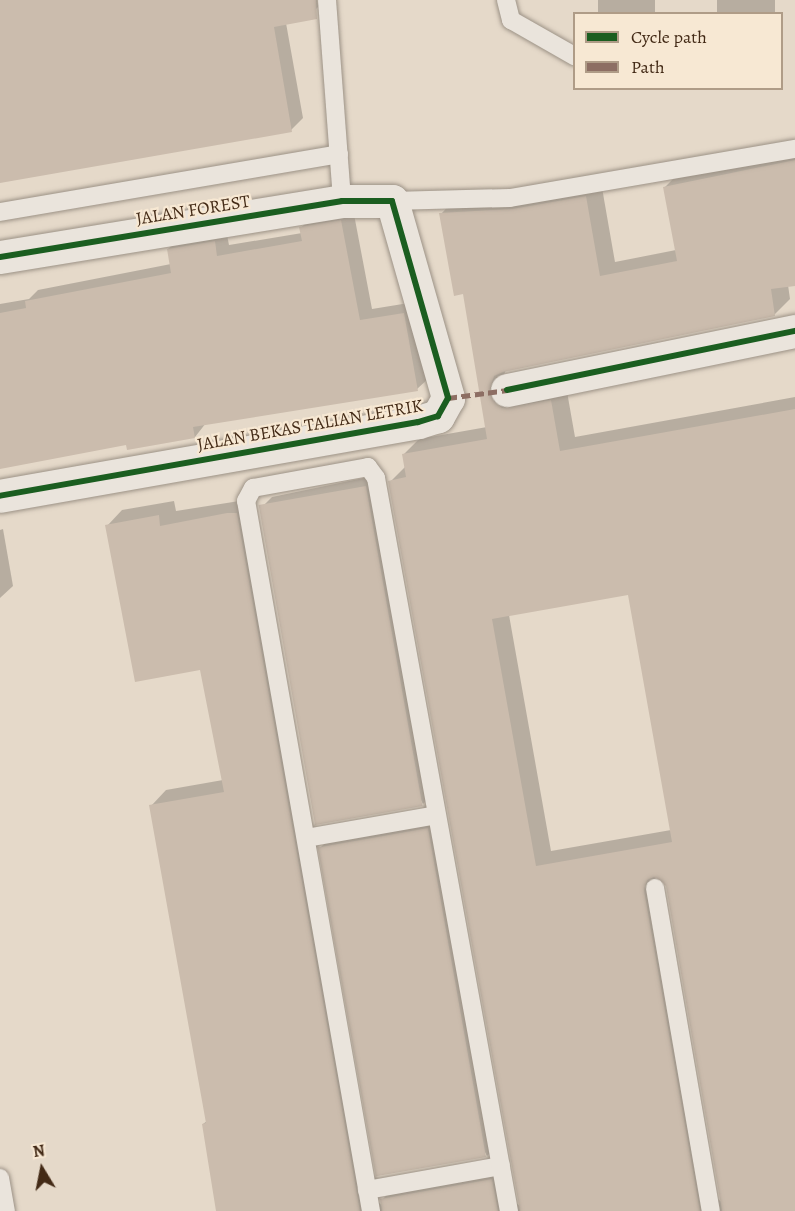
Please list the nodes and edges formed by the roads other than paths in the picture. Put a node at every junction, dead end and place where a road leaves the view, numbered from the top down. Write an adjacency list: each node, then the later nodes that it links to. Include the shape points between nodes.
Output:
1 (327, 0): 5 (lane)
2 (506, 0): 3 (lane, via 511,20)
3 (573, 55)
4 (795, 149): 7 (lane, via 510,198)
5 (339, 154): 6 (lane); 8 (lane)
6 (342, 201): 7 (street, JALAN FOREST); 9 (street, JALAN FOREST)
7 (392, 201): 12 (street, JALAN BEKAS TALIAN LETRIK, via 447,398 438,416)
8 (0, 212)
9 (0, 257)
10 (795, 331): 11 (street)
11 (507, 390)
12 (0, 496)
13 (436, 815): 14 (lane); 14 (lane, via 376,478 368,467 356,469 253,488 246,501); 16 (lane)
14 (306, 838): 18 (lane)
15 (655, 888): 22 (lane)
16 (501, 1166): 18 (lane); 21 (lane)
17 (0, 1178): 19 (lane)
18 (367, 1190): 20 (lane)
19 (6, 1211)
20 (371, 1211)
21 (509, 1211)
22 (711, 1211)

